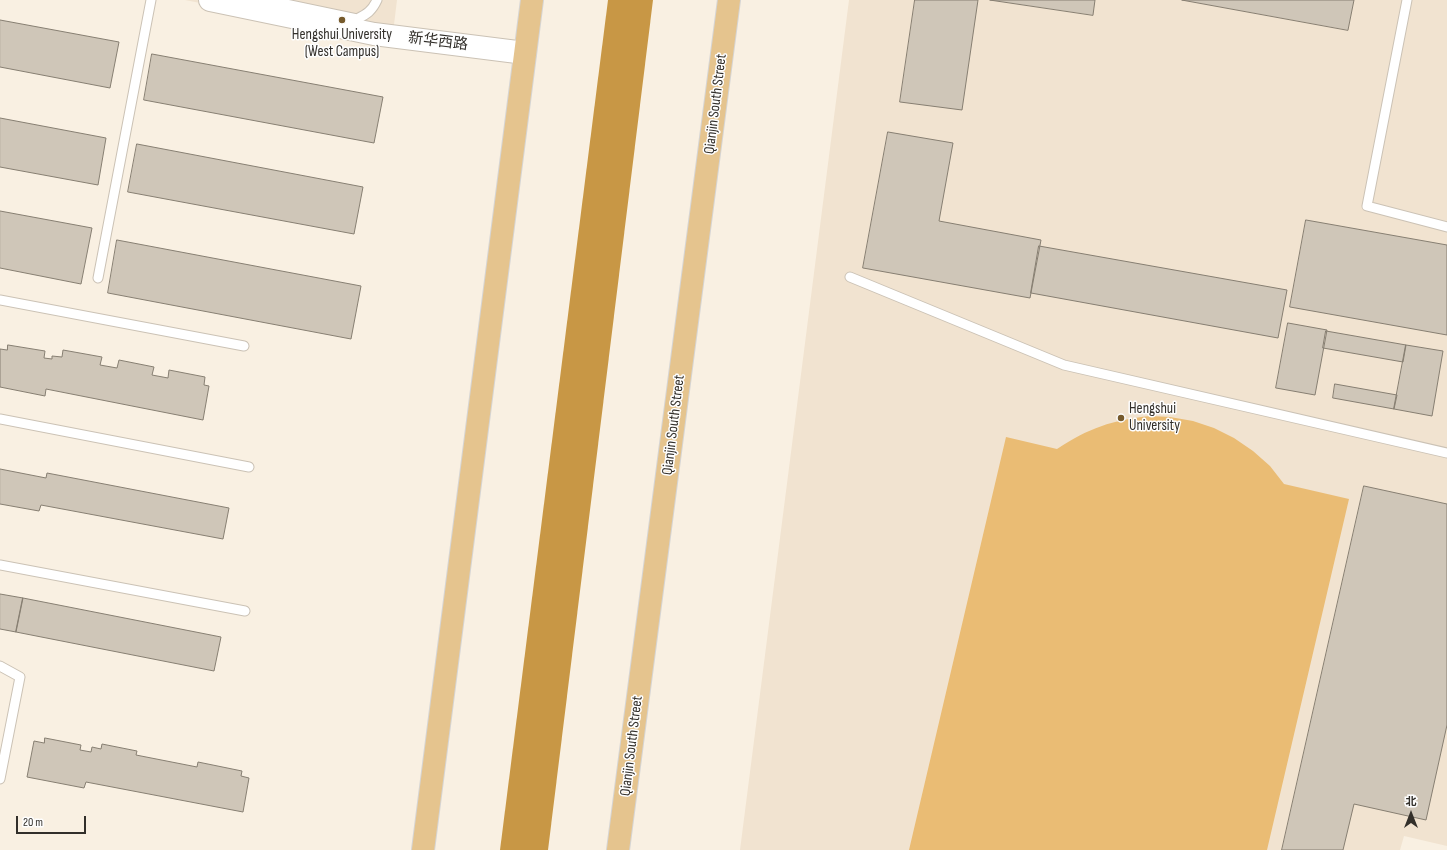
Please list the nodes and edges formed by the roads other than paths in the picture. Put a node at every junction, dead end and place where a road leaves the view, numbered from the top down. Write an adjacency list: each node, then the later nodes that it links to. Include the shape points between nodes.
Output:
1 (151, 0): 11 (lane)
2 (210, 0): 8 (street, 新华西路, via 374,34)
3 (267, 0): 4 (lane, via 356,19 367,14)
4 (376, 0)
5 (532, 0): 8 (main road)
6 (730, 0): 22 (main road, Qianjin South Street)
7 (1407, 0): 9 (lane, via 1367,206)
8 (525, 53): 21 (main road)
9 (1447, 227)
10 (850, 277): 15 (lane, via 1064,365)
11 (98, 278)
12 (0, 300): 13 (lane)
13 (244, 346)
14 (0, 419): 16 (lane)
15 (1447, 453)
16 (249, 467)
17 (0, 564): 18 (lane)
18 (245, 612)
19 (0, 666): 20 (lane, via 20,677)
20 (0, 779)
21 (423, 850)
22 (618, 850)

